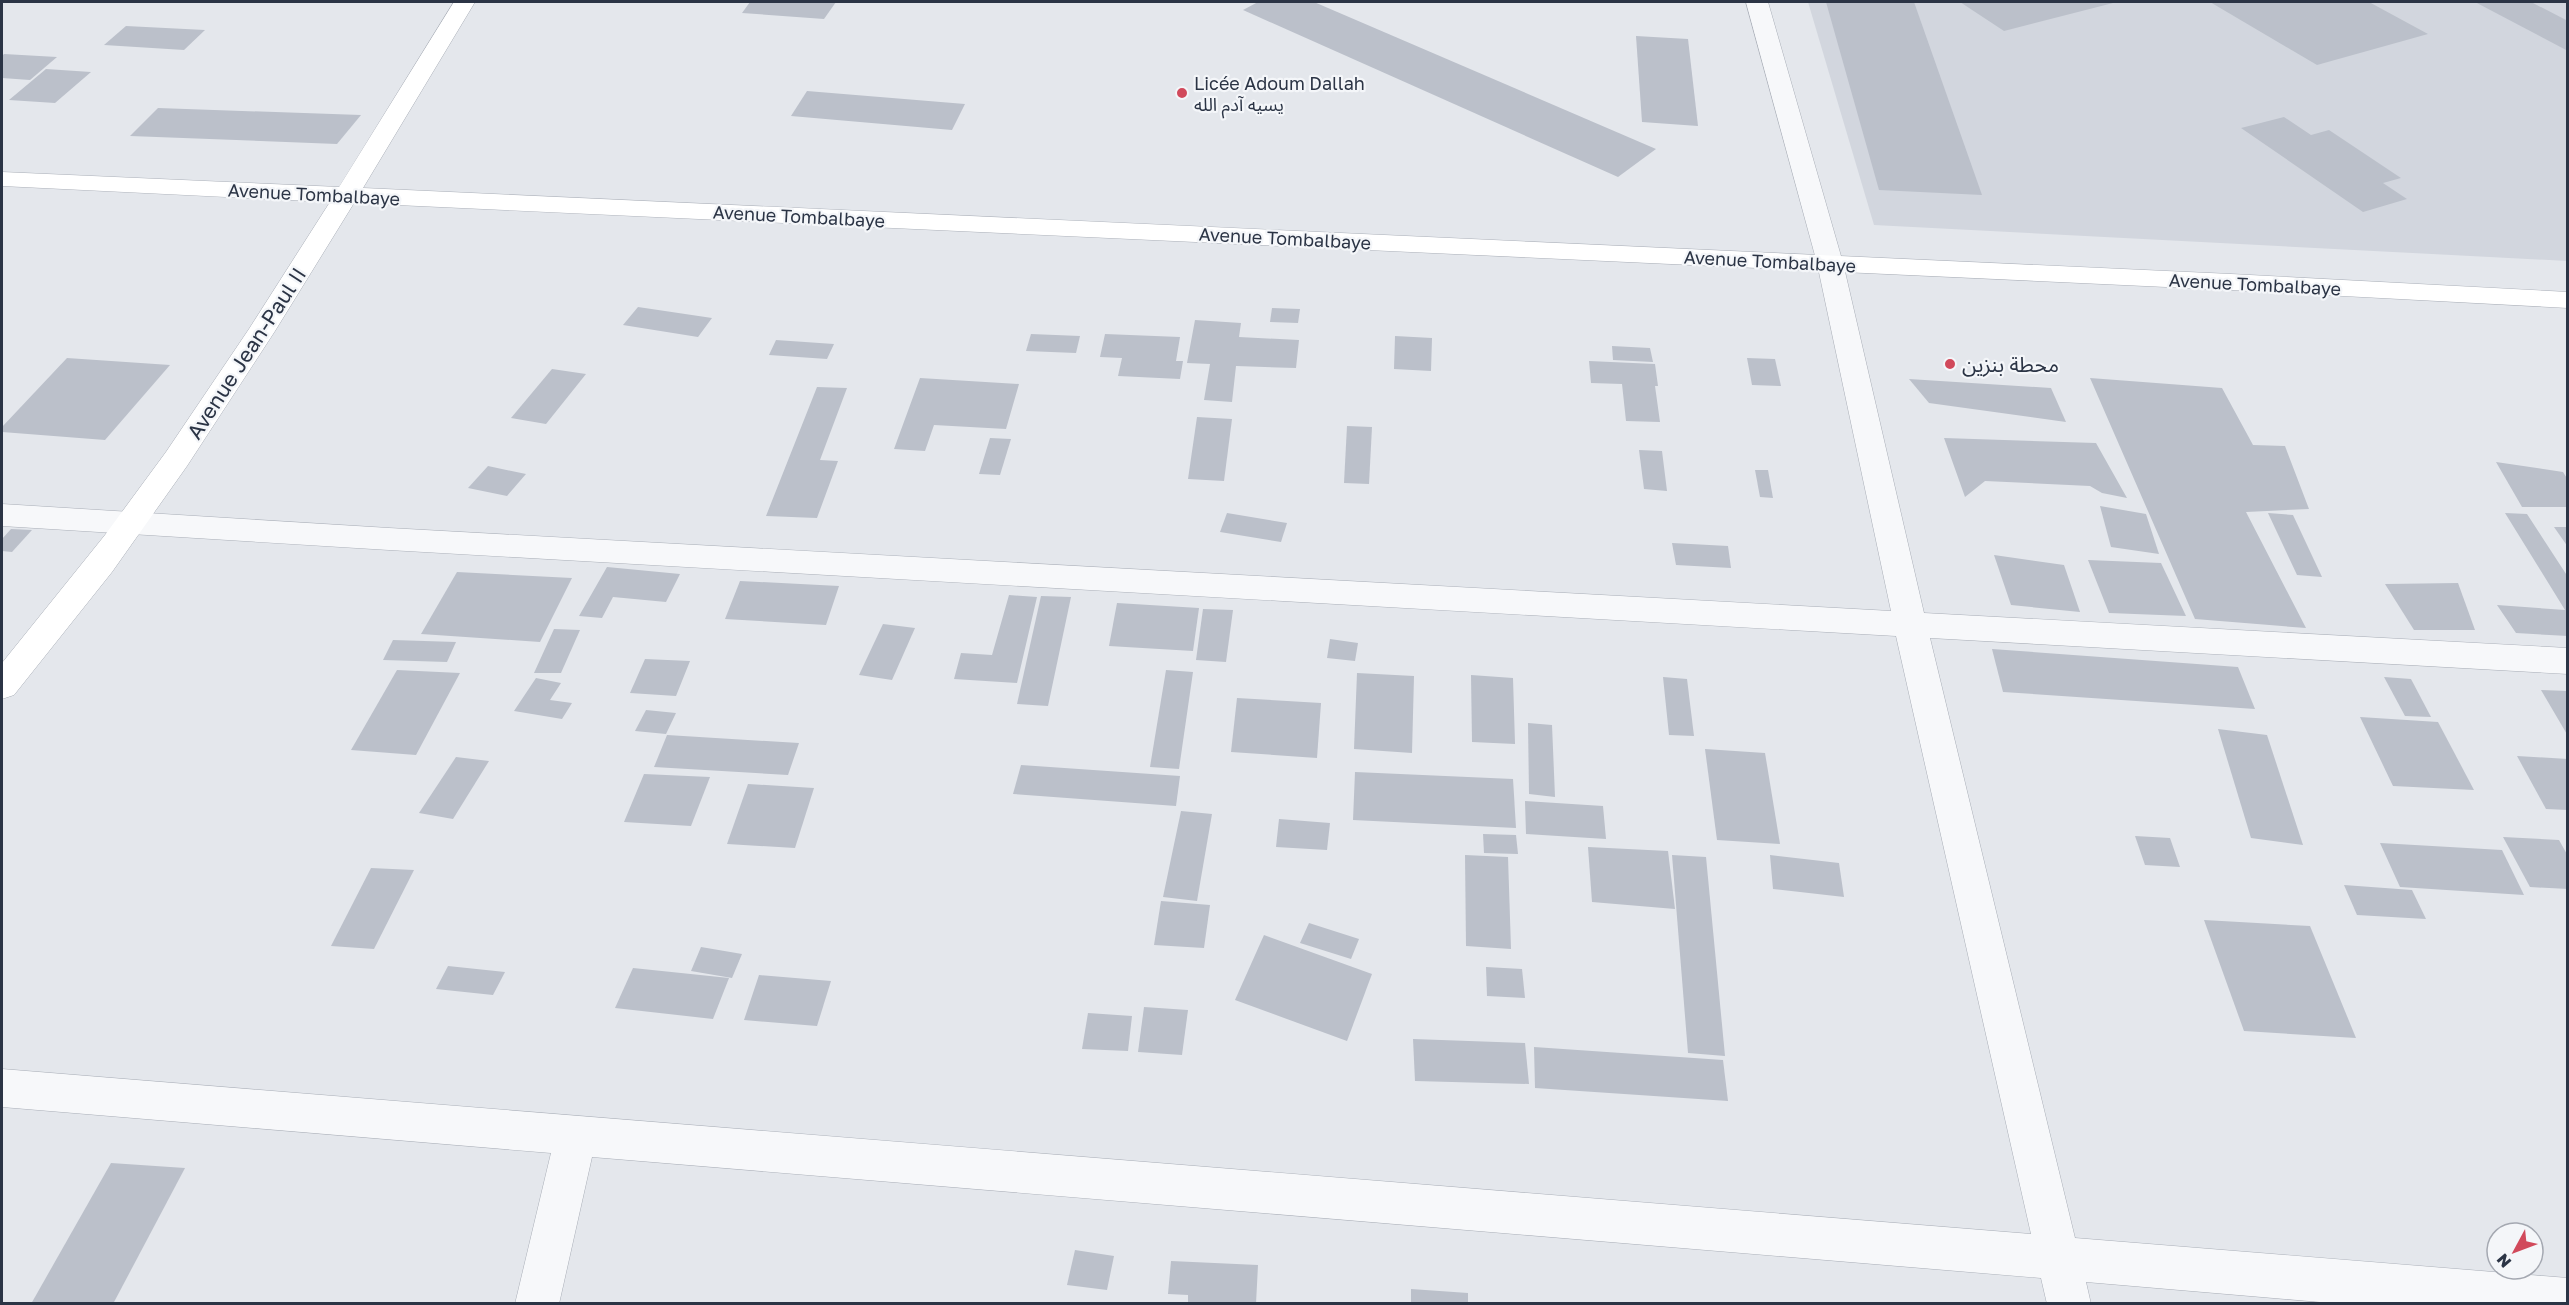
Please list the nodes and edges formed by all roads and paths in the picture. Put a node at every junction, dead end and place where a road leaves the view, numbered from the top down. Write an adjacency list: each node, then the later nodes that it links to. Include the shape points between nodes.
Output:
1 (464, 2): 4 (main road, Avenue Jean-Paul II)
2 (1757, 2): 5 (street)
3 (2, 179): 4 (main road, Avenue Tombalbaye)
4 (345, 195): 5 (main road, Avenue Tombalbaye); 8 (main road, Avenue Jean-Paul II, via 195,433)
5 (1830, 263): 6 (main road, Avenue Tombalbaye); 9 (street)
6 (2568, 300)
7 (2, 515): 8 (street)
8 (130, 524): 9 (street); 11 (main road, Avenue Jean-Paul II)
9 (1910, 624): 10 (street); 14 (street)
10 (2568, 661)
11 (2, 686)
12 (2, 1088): 13 (street)
13 (576, 1135): 14 (street); 16 (street)
14 (2059, 1259): 15 (street); 17 (street)
15 (2568, 1300)
16 (537, 1304)
17 (2069, 1304)

